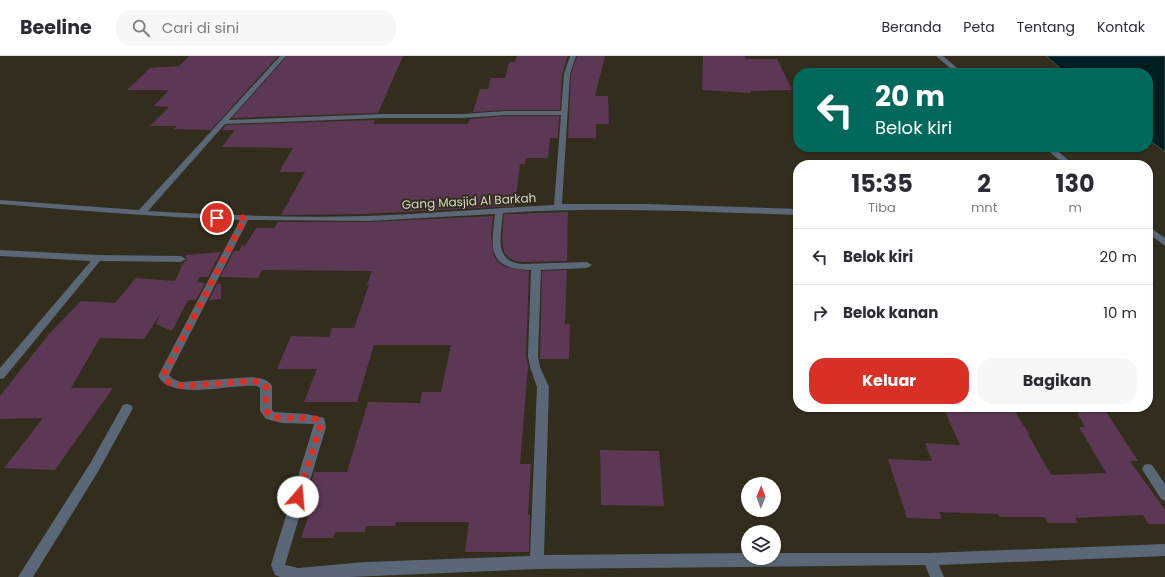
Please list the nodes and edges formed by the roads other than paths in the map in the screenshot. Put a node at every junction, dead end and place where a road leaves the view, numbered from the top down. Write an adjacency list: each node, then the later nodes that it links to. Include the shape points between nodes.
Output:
1 (283, 56): 6 (street)
2 (573, 56): 5 (street, via 567,74)
3 (939, 56): 4 (street)
4 (954, 68)
5 (565, 113): 6 (street); 10 (street)
6 (223, 122): 13 (street)
7 (1054, 152): 8 (street)
8 (1064, 160)
9 (0, 202): 13 (street, Gang Masjid Al Barkah)
10 (558, 207): 11 (street, Gang Masjid Al Barkah); 12 (street, Gang Masjid Al Barkah)
11 (499, 212): 14 (street, Gang Masjid Al Barkah, via 340,219); 21 (street, via 497,254 502,261 511,265)
12 (793, 212)
13 (141, 213): 14 (street, Gang Masjid Al Barkah)
14 (245, 218): 29 (street, via 163,376 168,382 182,386 260,382 266,386 266,410 270,416 310,417 320,420 278,565 280,570 298,575)
15 (1153, 233): 16 (street)
16 (1165, 243)
17 (0, 253): 18 (street)
18 (98, 258): 19 (street); 22 (street)
19 (181, 259)
20 (587, 265): 21 (street)
21 (536, 267): 28 (street, via 533,356 543,387)
22 (0, 375)
23 (127, 408): 30 (street, via 95,466)
24 (1148, 469): 25 (street)
25 (1165, 495)
26 (1165, 550): 27 (street)
27 (930, 559): 28 (street); 31 (street)
28 (537, 562): 29 (street)
29 (364, 573)
30 (25, 577)
31 (937, 577)

